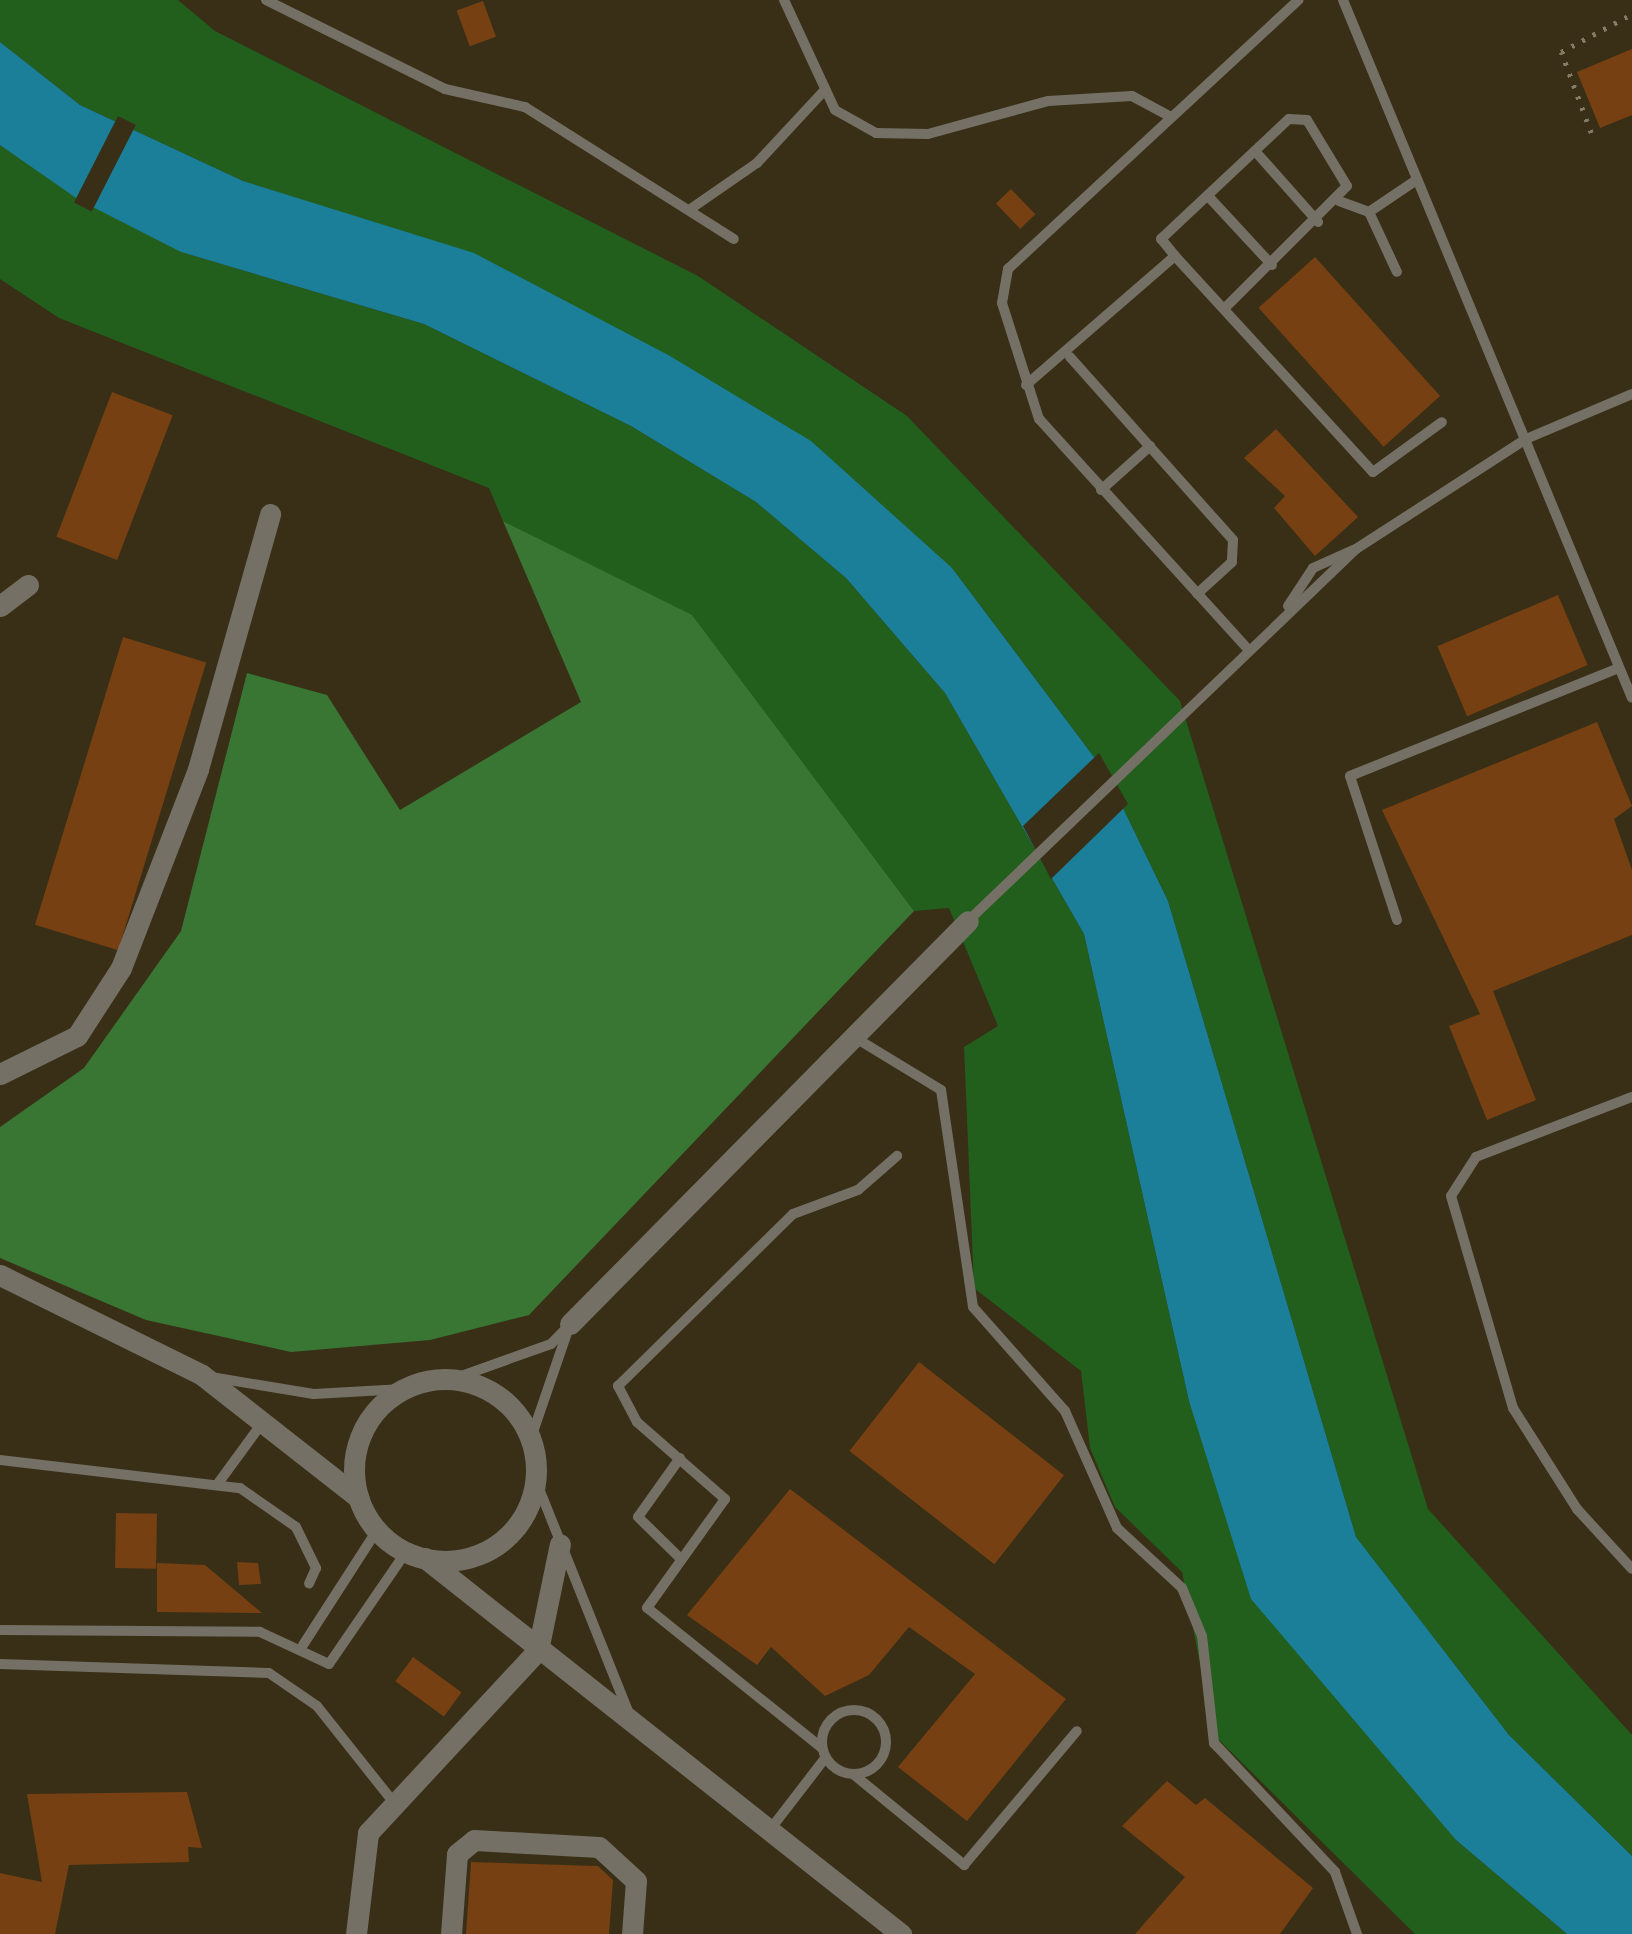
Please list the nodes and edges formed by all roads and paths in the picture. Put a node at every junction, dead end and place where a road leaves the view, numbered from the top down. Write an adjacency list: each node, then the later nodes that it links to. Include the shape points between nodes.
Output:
1 (266, 0): 13 (lane, via 445,89 525,107)
2 (784, 0): 6 (lane)
3 (1298, 0): 7 (lane)
4 (1343, 0): 10 (lane)
5 (1632, 14): 8 (path, via 1561,52)
6 (823, 92): 7 (lane, via 858,125 896,136 1048,100 1132,96); 13 (lane, via 757,163)
7 (1169, 116): 22 (lane, via 1008,269 1005,330)
8 (1592, 133)
9 (1256, 151): 11 (lane); 12 (lane, via 1289,119 1307,120 1348,173); 15 (lane)
10 (1415, 181): 14 (lane); 25 (lane)
11 (1208, 196): 17 (lane, via 1161,238); 18 (lane)
12 (1339, 201): 14 (lane); 15 (lane)
13 (689, 210): 16 (lane)
14 (1369, 212): 19 (lane)
15 (1318, 222): 18 (lane)
16 (734, 239)
17 (1174, 256): 20 (lane); 21 (lane)
18 (1271, 265): 20 (lane)
19 (1397, 272)
20 (1225, 308): 24 (lane, via 1373,472)
21 (1070, 357): 22 (lane); 26 (lane)
22 (1026, 385): 27 (lane, via 1039,419)
23 (1632, 394): 25 (lane)
24 (1442, 422)
25 (1526, 440): 29 (lane); 35 (lane)
26 (1150, 446): 27 (lane); 31 (lane, via 1238,551)
27 (1101, 490): 31 (lane)
28 (270, 514): 40 (street, via 198,769 121,968 77,1036)
29 (1356, 549): 33 (lane); 33 (lane, via 1313,568)
30 (28, 585): 32 (street)
31 (1198, 594): 34 (lane)
32 (0, 606)
33 (1285, 612): 34 (lane)
34 (1246, 647): 38 (lane)
35 (1619, 668): 36 (lane); 37 (lane, via 1349,776)
36 (1632, 698)
37 (1397, 920)
38 (968, 921): 39 (street)
39 (854, 1037): 44 (street); 75 (lane, via 941,1090 973,1307 1065,1411 1117,1528 1181,1588 1202,1636 1214,1743 1335,1872)
40 (0, 1074)
41 (1632, 1097): 59 (lane, via 1476,1156 1451,1196 1513,1408 1576,1509)
42 (897, 1156): 50 (lane, via 858,1190 793,1214 618,1386 637,1422)
43 (0, 1275): 45 (street)
44 (570, 1324): 46 (lane, via 551,1344); 49 (lane)
45 (202, 1376): 47 (lane, via 314,1394); 48 (street)
46 (453, 1379): 47 (street); 49 (street, via 500,1397)
47 (403, 1389): 54 (street, via 357,1448)
48 (260, 1426): 53 (lane); 54 (street)
49 (531, 1438): 52 (street)
50 (680, 1458): 58 (lane, via 638,1517); 58 (lane, via 724,1498)
51 (0, 1460): 53 (lane)
52 (536, 1481): 56 (lane); 57 (street, via 498,1544)
53 (218, 1482): 60 (lane, via 296,1527 316,1568)
54 (359, 1498): 55 (street)
55 (377, 1530): 57 (street); 62 (lane)
56 (560, 1544): 63 (street); 65 (lane)
57 (415, 1555): 62 (lane, via 329,1664); 63 (street)
58 (680, 1558): 67 (lane, via 648,1598 654,1619)
59 (1632, 1569)
60 (310, 1584)
61 (0, 1630): 62 (lane, via 260,1632)
62 (303, 1646)
63 (538, 1650): 65 (street); 69 (street)
64 (0, 1664): 69 (lane, via 269,1672 317,1706)
65 (632, 1723): 70 (street)
66 (1077, 1730): 68 (lane, via 964,1864)
67 (824, 1752): 68 (lane); 68 (lane, via 839,1713 878,1719 882,1759); 70 (lane)
68 (853, 1774)
69 (395, 1804): 71 (street, via 368,1833)
70 (769, 1831): 74 (street)
71 (356, 1934)
72 (451, 1934): 73 (street, via 457,1854 474,1840 599,1846 636,1881)
73 (632, 1934)
74 (902, 1934)
75 (1357, 1934)

